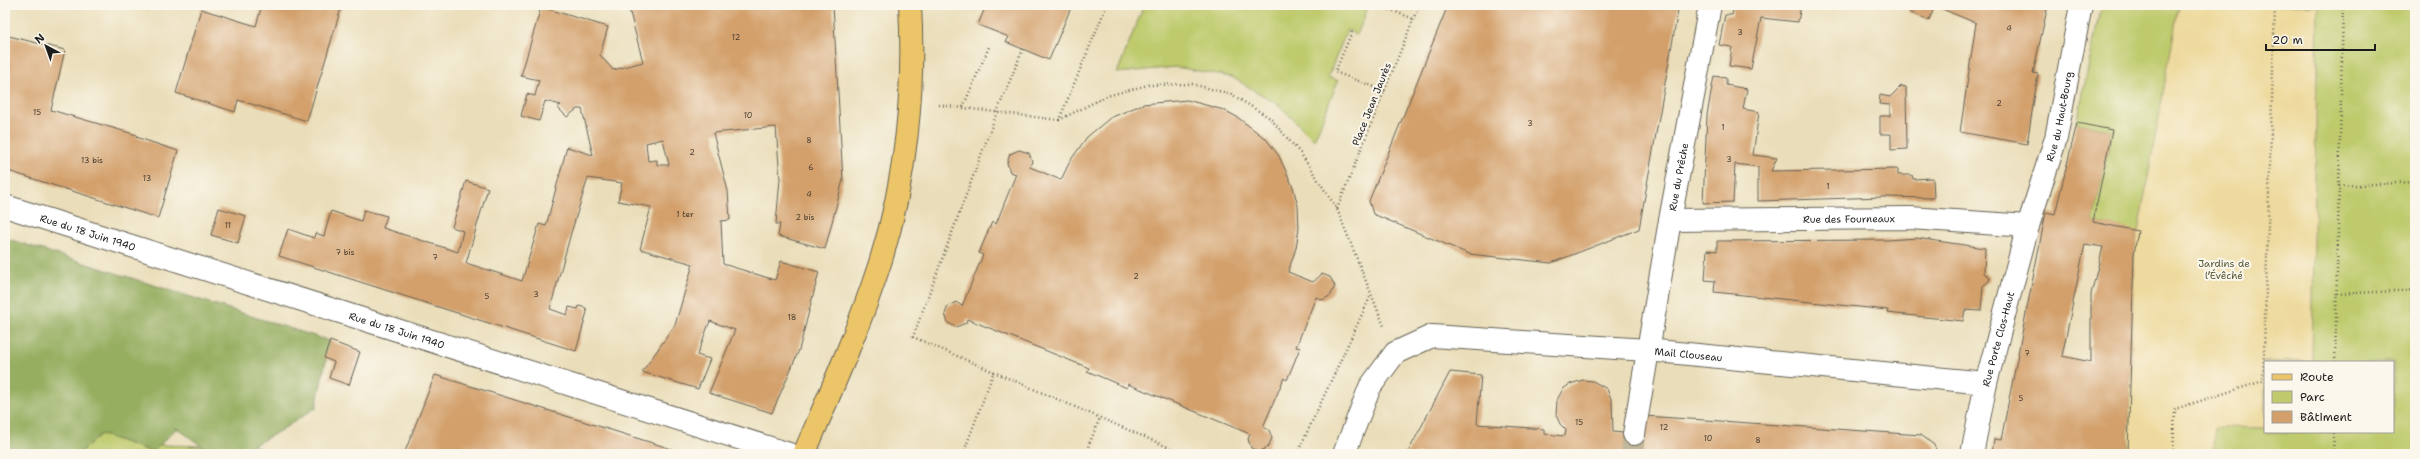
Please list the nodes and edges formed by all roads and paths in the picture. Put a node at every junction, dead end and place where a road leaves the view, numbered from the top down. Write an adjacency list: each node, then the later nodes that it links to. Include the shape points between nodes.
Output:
1 (910, 5): 36 (main road, via 911,58 904,154 894,203 880,262 860,319)
2 (1107, 5): 17 (path)
3 (1378, 5): 9 (path)
4 (1419, 5): 9 (path, Place Jean Jaurès)
5 (1710, 5): 22 (street, Rue du Prêche)
6 (2081, 5): 23 (street, Rue du Haut-Bourg, via 2056,138)
7 (2275, 5): 43 (path, via 2262,381 2175,409)
8 (2343, 5): 19 (path)
9 (1414, 20): 13 (path, Place Jean Jaurès)
10 (1352, 32): 13 (path, via 1335,72)
11 (989, 46): 15 (path)
12 (1023, 49): 16 (path)
13 (1385, 91): 21 (path, Place Jean Jaurès)
14 (936, 104): 15 (path)
15 (963, 107): 16 (path)
16 (997, 112): 17 (path); 30 (path, via 913,337)
17 (1059, 120): 21 (path, via 1107,96 1148,85 1192,84 1231,94 1270,118 1301,154)
18 (2415, 182): 19 (path)
19 (2339, 186): 26 (path)
20 (5, 206): 35 (street, Rue du 18 Juin 1940)
21 (1337, 209): 25 (path)
22 (1670, 220): 23 (street, Rue des Fourneaux, via 1910,218); 27 (street, Rue du Prêche)
23 (2028, 226): 31 (street, Rue Porte Clos-Haut)
24 (2415, 290): 26 (path)
25 (1371, 294): 28 (path); 40 (path)
26 (2337, 294): 29 (path)
27 (1647, 350): 28 (street, Mail Clouseau, via 1432,336); 31 (street, Mail Clouseau); 34 (street, Rue du Prêche)
28 (1395, 353): 41 (street, via 1370,387)
29 (2335, 361)
30 (994, 370): 32 (path); 37 (path)
31 (1986, 383): 42 (street, Rue Porte Clos-Haut)
32 (1100, 418): 38 (path); 39 (path)
33 (2334, 433): 44 (path)
34 (1634, 434)
35 (789, 454)
36 (804, 454)
37 (963, 454)
38 (1085, 454)
39 (1184, 454)
40 (1297, 454)
41 (1344, 454)
42 (1972, 454)
43 (2173, 454)
44 (2333, 454)

